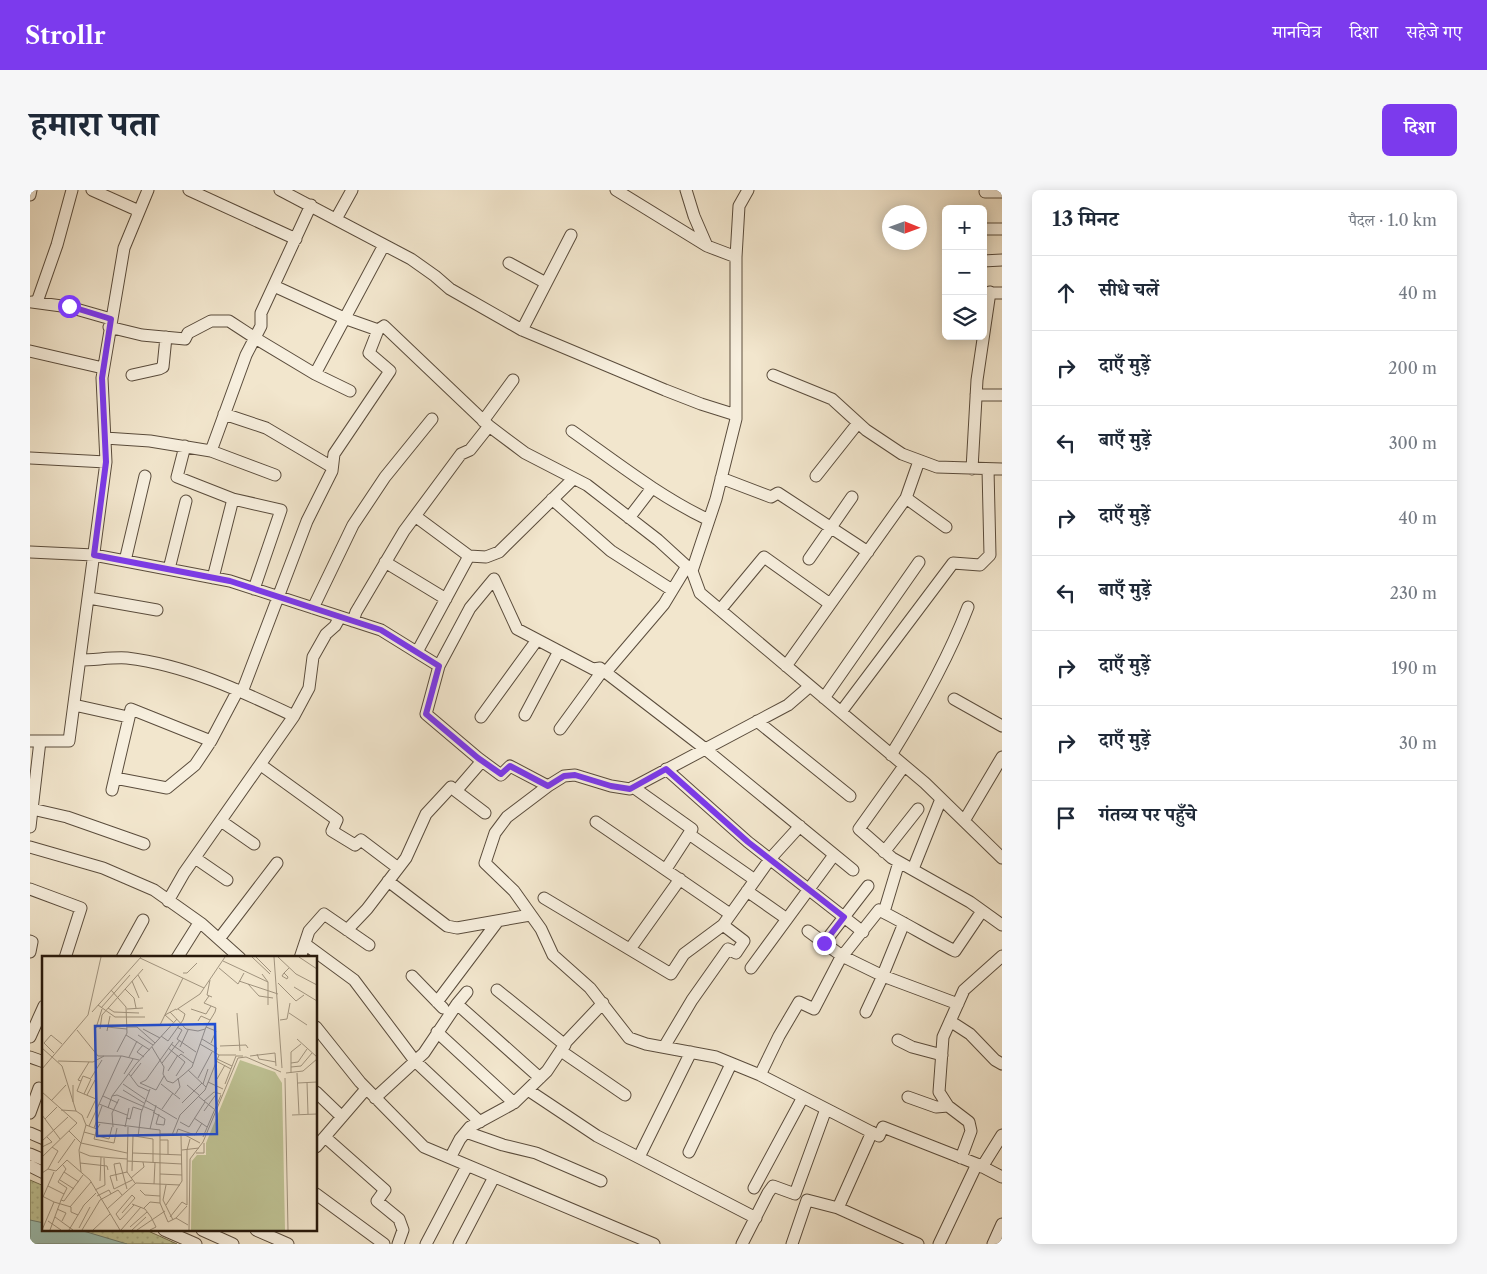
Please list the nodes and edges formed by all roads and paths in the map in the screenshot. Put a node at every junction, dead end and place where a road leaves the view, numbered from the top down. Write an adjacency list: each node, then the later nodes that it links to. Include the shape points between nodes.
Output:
1 (31, 190): 13 (street)
2 (72, 190): 32 (street, via 57,245)
3 (91, 190): 15 (street)
4 (148, 190): 15 (street)
5 (188, 190): 20 (street)
6 (280, 190): 14 (street)
7 (352, 190): 16 (street)
8 (686, 190): 22 (street)
9 (748, 190): 23 (street, via 739,206)
10 (618, 191): 22 (street)
11 (985, 192): 12 (street)
12 (1002, 192)
13 (30, 195)
14 (311, 205): 16 (street); 20 (street)
15 (139, 211): 34 (street, via 124,248)
16 (336, 219): 21 (street)
17 (987, 229): 18 (street)
18 (1002, 229)
19 (571, 235): 27 (street)
20 (296, 239): 28 (street)
21 (384, 245): 33 (street); 36 (street, via 411,259 450,289)
22 (707, 246): 23 (street)
23 (736, 257): 49 (street)
24 (1002, 260): 25 (street)
25 (987, 261)
26 (509, 263): 27 (street)
27 (546, 283): 36 (street)
28 (274, 286): 33 (street); 38 (street)
29 (987, 293): 30 (street)
30 (1002, 293)
31 (986, 295): 46 (street)
32 (34, 302): 34 (street, via 69,306)
33 (344, 318): 35 (street); 41 (street)
34 (110, 323): 37 (street, via 142,335); 40 (street)
35 (378, 330): 51 (street, via 384,326); 60 (street, via 369,353 390,371 334,454)
36 (522, 330): 49 (street, via 665,390)
37 (166, 337): 38 (street, via 185,339 188,333 211,322 229,321); 43 (street, via 163,367)
38 (255, 338): 41 (street); 48 (street)
39 (30, 351): 40 (street)
40 (103, 368): 54 (street)
41 (316, 374): 45 (street)
42 (773, 375): 52 (street, via 832,399)
43 (132, 376)
44 (513, 380): 51 (street)
45 (350, 391)
46 (976, 395): 47 (street); 61 (street)
47 (1002, 395)
48 (224, 414): 56 (street); 60 (street, via 266,428)
49 (736, 415): 68 (street)
50 (432, 419): 98 (street, via 353,525)
51 (486, 423): 67 (street, via 525,453); 75 (street, via 470,450 460,454)
52 (858, 423): 57 (street, via 902,454); 66 (street)
53 (572, 431): 69 (street)
54 (105, 438): 55 (street); 59 (street)
55 (185, 446): 56 (street); 73 (street, via 177,477)
56 (210, 451): 64 (street)
57 (919, 461): 61 (street, via 937,467); 71 (street)
58 (31, 462): 59 (street)
59 (106, 462): 82 (street)
60 (332, 467): 93 (street)
61 (972, 469): 62 (street)
62 (988, 469): 63 (street); 115 (street, via 990,556 980,565 953,564)
63 (1002, 470)
64 (274, 474)
65 (145, 476): 85 (street)
66 (816, 476)
67 (573, 478): 72 (street); 76 (street)
68 (721, 478): 77 (street); 78 (street, via 771,497 778,492)
69 (652, 488): 76 (street); 77 (street)
70 (852, 497): 78 (street)
71 (906, 498): 79 (street); 81 (street)
72 (552, 499): 83 (street, via 499,552 486,557); 92 (street, via 611,551)
73 (233, 500): 90 (street); 91 (street, via 281,510)
74 (186, 501): 89 (street)
75 (415, 516): 83 (street); 86 (street)
76 (629, 518): 88 (street)
77 (709, 520): 88 (street)
78 (831, 527): 81 (street); 84 (street)
79 (946, 527)
80 (30, 552): 82 (street)
81 (868, 552): 96 (street)
82 (94, 555): 85 (street); 94 (street)
83 (469, 556): 95 (street)
84 (809, 559)
85 (125, 561): 89 (street)
86 (385, 562): 95 (street); 102 (street)
87 (919, 562): 112 (street)
88 (690, 568): 92 (street); 100 (street, via 700,593)
89 (169, 569): 90 (street)
90 (213, 578): 91 (street)
91 (254, 589): 93 (street)
92 (672, 590): 109 (street, via 664,604)
93 (277, 596): 98 (street); 111 (street)
94 (89, 598): 99 (street); 106 (street)
95 (446, 599): 105 (street)
96 (830, 604): 100 (street, via 764,557); 108 (street)
97 (968, 606): 126 (street, via 915,717)
98 (313, 608): 101 (street)
99 (157, 610)
100 (720, 610): 108 (street)
101 (340, 617): 102 (street); 117 (street, via 312,657 309,688)
102 (353, 621): 105 (street, via 381,630)
103 (537, 640): 104 (street); 107 (street, via 517,629 494,579 470,608); 118 (street)
104 (560, 651): 109 (street); 116 (street)
105 (417, 652): 107 (street)
106 (80, 660): 111 (street, via 124,658 166,664); 114 (street)
107 (439, 666): 127 (street, via 426,714)
108 (786, 666): 110 (street)
109 (604, 671): 122 (street); 125 (street)
110 (810, 686): 112 (street); 120 (street, via 788,705)
111 (240, 690): 117 (street); 124 (street)
112 (824, 698): 115 (street)
113 (954, 699): 121 (street)
114 (74, 705): 119 (street); 123 (street, via 69,741)
115 (841, 712): 126 (street)
116 (525, 715)
117 (294, 716): 129 (street)
118 (481, 717)
119 (128, 718): 124 (street, via 131,709); 124 (street, via 114,784 167,788 196,765)
120 (757, 721): 125 (street); 135 (street)
121 (1002, 726)
122 (560, 728)
123 (35, 741): 137 (street)
124 (211, 741)
125 (704, 748): 131 (street); 143 (street)
126 (891, 755): 130 (street)
127 (482, 761): 132 (street, via 501,774 510,766); 134 (street)
128 (1001, 761): 142 (street)
129 (261, 766): 140 (street); 156 (street, via 337,820 332,831 355,845 361,840)
130 (904, 766): 136 (street); 149 (street, via 859,830)
131 (666, 769): 133 (street); 153 (street)
132 (548, 786): 133 (street, via 564,776 575,775 611,786); 173 (street, via 507,817 495,833 485,863 514,891)
133 (633, 787): 145 (street, via 692,829)
134 (456, 791): 139 (street); 156 (street, via 452,787 426,814)
135 (850, 796)
136 (941, 799): 142 (street); 159 (street)
137 (32, 809): 144 (street); 146 (street)
138 (918, 810): 149 (street)
139 (485, 813)
140 (221, 822): 147 (street); 151 (street)
141 (596, 822): 157 (street)
142 (964, 822): 152 (street)
143 (800, 826): 150 (street); 153 (street)
144 (30, 827)
145 (689, 834): 157 (street); 162 (street)
146 (144, 844)
147 (254, 844)
148 (30, 847): 169 (street, via 103,868 154,890)
149 (884, 852): 154 (street)
150 (834, 854): 158 (street); 166 (street)
151 (195, 858): 161 (street); 169 (street)
152 (1002, 858)
153 (770, 859): 162 (street); 166 (street)
154 (899, 862): 159 (street); 171 (street)
155 (277, 863): 185 (street)
156 (398, 868): 163 (street)
157 (666, 869): 160 (street)
158 (853, 870)
159 (913, 870): 170 (street)
160 (680, 879): 172 (street); 191 (street)
161 (227, 880)
162 (755, 880): 167 (street)
163 (388, 881): 177 (street, via 447,926 457,928); 182 (street)
164 (868, 886): 174 (street)
165 (30, 889): 195 (street, via 81,908)
166 (808, 890): 174 (street); 175 (street)
167 (747, 891): 172 (street); 175 (street)
168 (544, 898): 191 (street)
169 (168, 901): 178 (street)
170 (982, 911): 179 (street, via 955,951); 181 (street)
171 (884, 912): 179 (street); 184 (street, via 879,910)
172 (730, 914): 180 (street)
173 (530, 915): 177 (street); 207 (street, via 541,929 553,955)
174 (844, 917): 184 (street); 188 (street)
175 (787, 919): 194 (street)
176 (143, 920): 196 (street)
177 (498, 921): 206 (street)
178 (200, 923): 185 (street); 197 (street)
179 (904, 923): 203 (street)
180 (723, 925): 186 (street); 191 (street, via 684,954 671,974)
181 (1002, 926)
182 (347, 930): 189 (street, via 324,914 309,931); 190 (street)
183 (808, 931): 188 (street)
184 (863, 932): 200 (street)
185 (219, 939): 198 (street)
186 (744, 941): 193 (street); 194 (street)
187 (30, 942): 192 (street, via 33,944)
188 (824, 943): 200 (street)
189 (305, 944): 199 (street); 224 (street, via 354,980)
190 (368, 945)
191 (630, 949)
192 (30, 952)
193 (736, 953): 194 (street, via 751,967); 218 (street, via 728,948)
194 (762, 954)
195 (66, 956)
196 (123, 956)
197 (178, 956)
198 (238, 956)
199 (301, 956)
200 (842, 956): 203 (street); 227 (street, via 814,1009 799,1002)
201 (1002, 956): 209 (street, via 964,990)
202 (412, 976): 206 (street)
203 (883, 976): 209 (street); 211 (street)
204 (496, 990): 219 (street)
205 (467, 992): 208 (street)
206 (438, 1002): 212 (street)
207 (603, 1003): 218 (street, via 629,1038); 219 (street)
208 (457, 1004): 212 (street); 228 (street)
209 (958, 1004): 213 (street)
210 (42, 1010): 216 (street)
211 (866, 1012)
212 (449, 1015): 215 (street)
213 (950, 1021): 221 (street, via 943,1036); 226 (street, via 970,1034)
214 (318, 1029): 230 (street)
215 (437, 1032): 224 (street); 237 (street)
216 (30, 1037)
217 (898, 1040): 221 (street)
218 (664, 1047): 220 (street)
219 (563, 1048): 228 (street); 233 (street)
220 (692, 1052): 225 (street); 252 (street)
221 (942, 1055): 238 (street, via 939,1092)
222 (30, 1056): 223 (street)
223 (42, 1061)
224 (415, 1061): 236 (street); 242 (street)
225 (731, 1064): 227 (street); 250 (street)
226 (1002, 1064)
227 (760, 1075): 234 (street)
228 (540, 1078): 231 (street)
229 (39, 1088): 240 (street)
230 (366, 1089): 236 (street); 241 (street)
231 (528, 1090): 237 (street); 252 (street, via 597,1136)
232 (318, 1094): 241 (street)
233 (625, 1095)
234 (804, 1097): 239 (street); 263 (street)
235 (908, 1097): 238 (street, via 936,1107)
236 (376, 1098): 253 (street, via 424,1147)
237 (514, 1103): 242 (street)
238 (948, 1106): 254 (street, via 969,1122 971,1131)
239 (826, 1109): 244 (street); 266 (street, via 795,1194 774,1186)
240 (30, 1113)
241 (342, 1117): 247 (street)
242 (480, 1122): 243 (street)
243 (466, 1132): 253 (street); 262 (street, via 536,1153)
244 (872, 1132): 254 (street, via 879,1136 883,1127); 265 (street)
245 (30, 1133): 248 (street)
246 (1002, 1135): 256 (street)
247 (325, 1137): 249 (street); 276 (street, via 385,1190 377,1201 399,1220 403,1230)
248 (42, 1138)
249 (318, 1145)
250 (690, 1152)
251 (30, 1154): 255 (street)
252 (639, 1157): 266 (street)
253 (450, 1158): 258 (street)
254 (961, 1158): 256 (street)
255 (42, 1159)
256 (979, 1165): 261 (street); 283 (street)
257 (30, 1166): 259 (street)
258 (468, 1166): 260 (street); 277 (street)
259 (42, 1172)
260 (494, 1177): 271 (street); 278 (street)
261 (1002, 1177)
262 (601, 1181)
263 (754, 1188)
264 (318, 1195): 275 (street)
265 (838, 1208): 281 (street, via 807,1200); 282 (street)
266 (756, 1218): 280 (street)
267 (1002, 1224): 284 (street)
268 (169, 1232): 272 (street)
269 (206, 1232): 273 (street)
270 (261, 1232): 274 (street)
271 (631, 1239): 279 (street)
272 (196, 1244)
273 (233, 1244)
274 (288, 1244)
275 (384, 1244)
276 (398, 1244)
277 (426, 1244)
278 (459, 1244)
279 (654, 1244)
280 (742, 1244)
281 (792, 1244)
282 (918, 1244)
283 (939, 1244)
284 (993, 1244)

